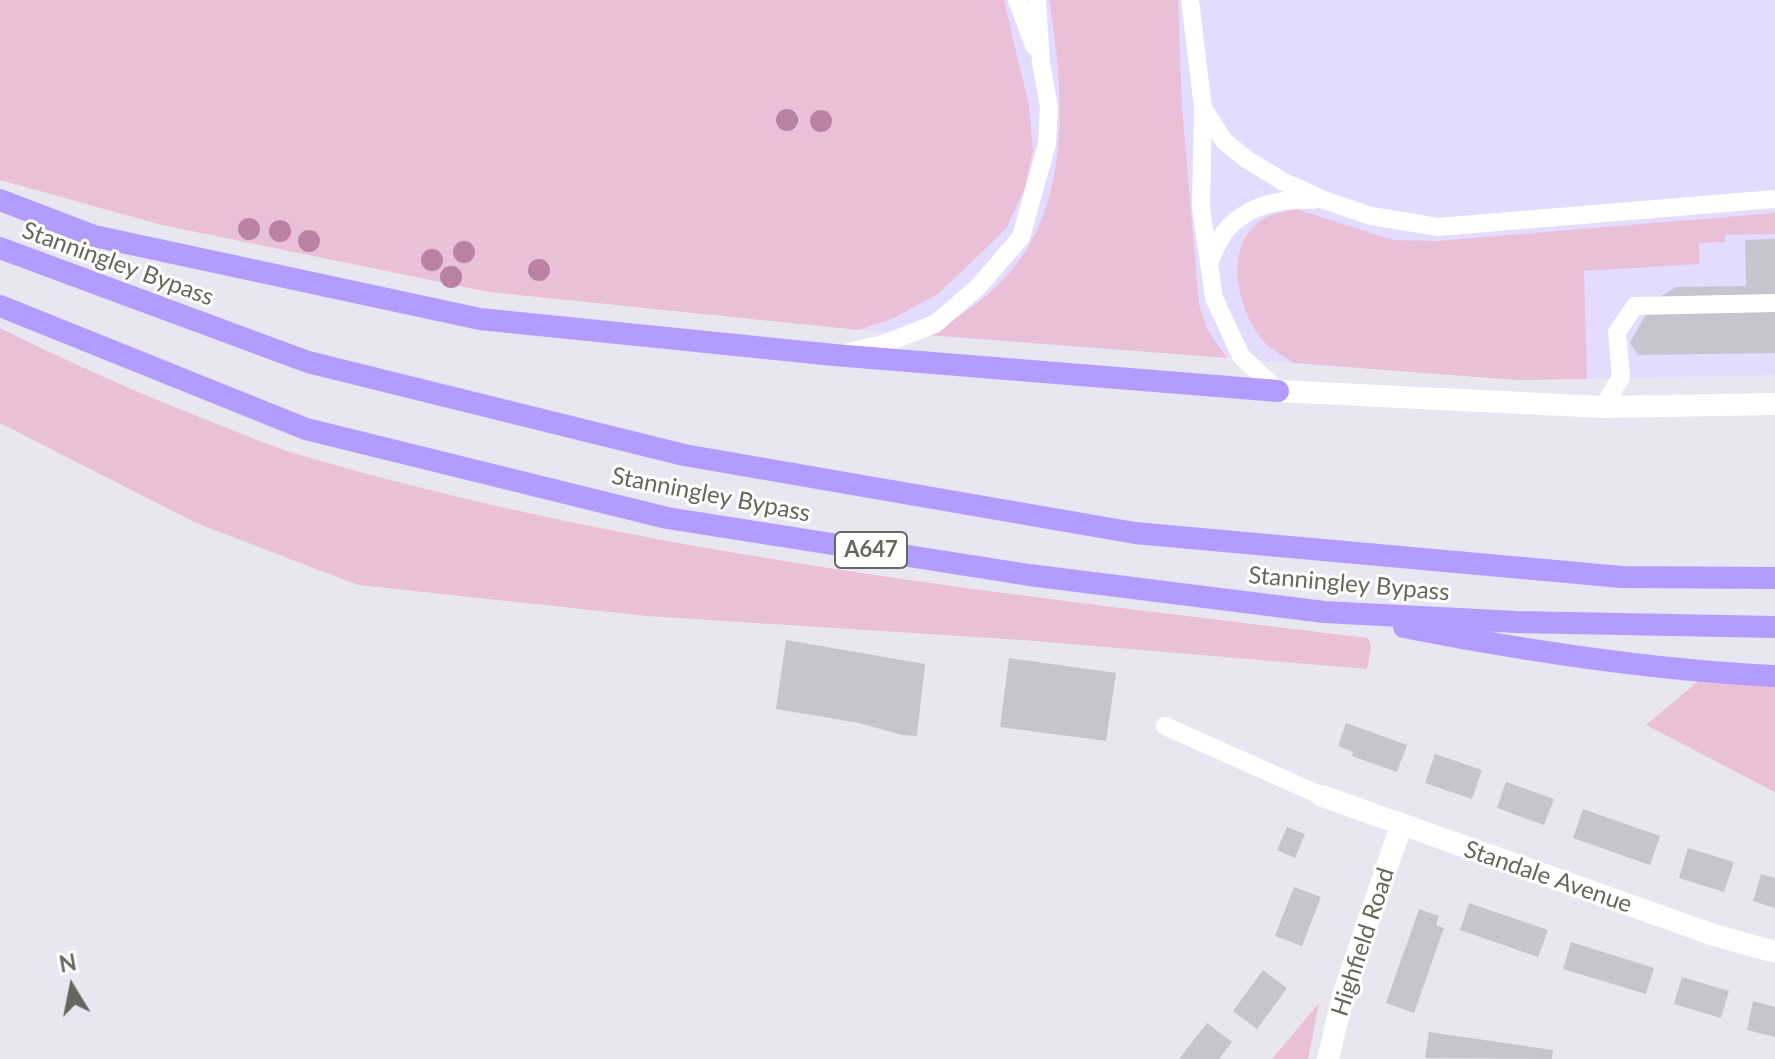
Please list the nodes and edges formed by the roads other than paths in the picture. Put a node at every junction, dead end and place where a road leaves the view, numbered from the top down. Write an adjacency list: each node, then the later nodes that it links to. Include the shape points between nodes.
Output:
1 (1017, 0): 4 (lane)
2 (1037, 0): 4 (lane)
3 (1190, 0): 5 (lane)
4 (1041, 63): 13 (lane, via 1049,107 1047,144 1021,237 978,287 935,324)
5 (1203, 108): 8 (lane, via 1224,141 1246,159); 10 (lane, via 1201,208)
6 (1775, 199): 8 (lane, via 1438,227 1371,216)
7 (0, 200): 13 (highway, via 94,236 480,319)
8 (1324, 200): 10 (lane, via 1285,198 1244,215 1225,231)
9 (0, 248): 17 (highway, Stanningley Bypass, via 308,362 684,455 1135,533 1622,577)
10 (1209, 263): 14 (lane, via 1214,298 1241,356)
11 (1775, 303): 16 (lane, via 1635,306 1617,332 1621,377)
12 (0, 306): 18 (highway, Stanningley Bypass / A647, via 306,429 667,518 1029,575)
13 (834, 355): 14 (highway)
14 (1278, 391): 16 (street)
15 (1775, 404): 16 (street)
16 (1603, 407)
17 (1775, 578)
18 (1324, 612): 19 (highway, Stanningley Bypass / A647); 20 (highway, via 1483,643 1708,673)
19 (1775, 627)
20 (1775, 676)
21 (1165, 726): 22 (lane)
22 (1322, 796): 23 (street, Standale Avenue)
23 (1401, 826): 24 (street, Standale Avenue); 25 (street, Highfield Road, via 1344,992)
24 (1775, 952)
25 (1328, 1059)

